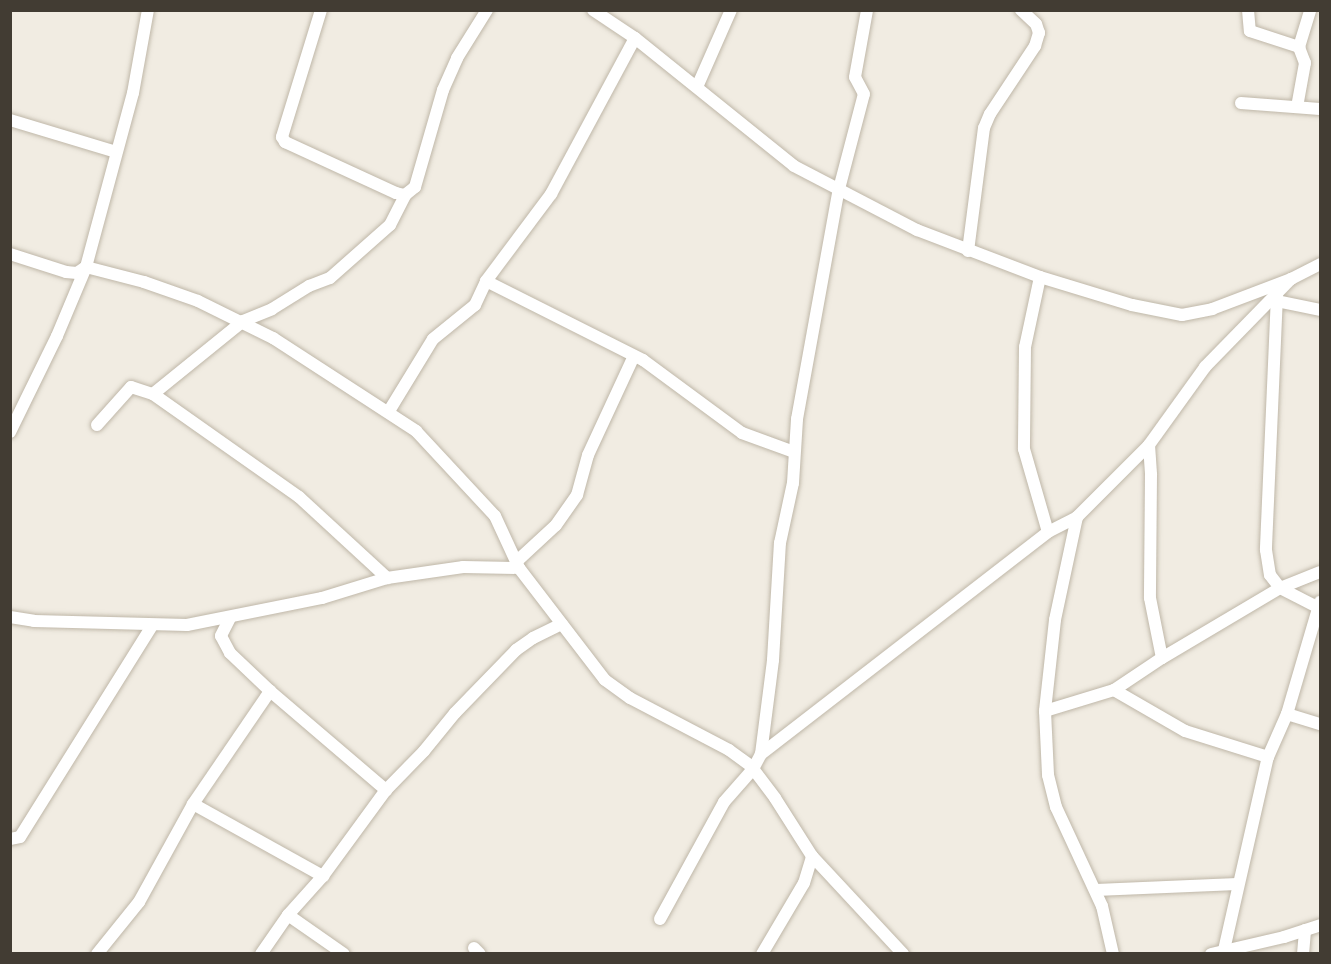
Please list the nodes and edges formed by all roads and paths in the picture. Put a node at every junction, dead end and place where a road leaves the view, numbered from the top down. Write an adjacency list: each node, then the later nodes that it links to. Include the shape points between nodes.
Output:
1 (148, 10): 17 (street, via 133,93)
2 (321, 10): 19 (street, via 282,137 285,142)
3 (487, 10): 19 (street, via 457,58 443,90 415,187)
4 (593, 10): 10 (street)
5 (731, 10): 12 (street)
6 (867, 10): 18 (street, via 855,77 864,94)
7 (1021, 10): 20 (street, via 1036,24 1039,33 1035,46 984,128)
8 (1248, 10): 11 (street, via 1250,31)
9 (1310, 10): 11 (street)
10 (635, 38): 12 (street); 26 (street, via 551,194)
11 (1299, 47): 14 (street, via 1305,63)
12 (697, 87): 18 (street, via 794,166)
13 (1241, 103): 14 (street)
14 (1297, 107): 15 (street)
15 (1320, 109)
16 (10, 120): 17 (street)
17 (116, 152): 23 (street)
18 (839, 189): 20 (street, via 917,230); 36 (street, via 802,387)
19 (405, 195): 29 (street, via 390,225 330,278)
20 (968, 251): 24 (street)
21 (10, 254): 23 (street, via 66,272 77,273)
22 (1320, 264): 25 (street)
23 (86, 267): 29 (street, via 144,282); 34 (street)
24 (1040, 277): 25 (street, via 1132,305 1182,315 1212,309); 38 (street, via 1025,347 1024,449)
25 (1291, 279): 27 (street)
26 (486, 281): 30 (street); 32 (street, via 475,305 433,339)
27 (1277, 298): 28 (street); 35 (street, via 1205,367); 42 (street, via 1266,550 1270,575)
28 (1320, 310)
29 (243, 321): 31 (street); 32 (street)
30 (634, 356): 36 (street, via 742,433); 39 (street, via 588,455 577,495 556,525)
31 (153, 394): 33 (street, via 131,387); 41 (street, via 299,497)
32 (389, 411): 39 (street, via 416,431 495,516)
33 (97, 425)
34 (10, 432)
35 (1149, 445): 37 (street); 48 (street, via 1150,598)
36 (794, 452): 54 (street, via 793,483 780,543 773,660)
37 (1077, 517): 38 (street); 51 (street, via 1058,598)
38 (1048, 532): 54 (street)
39 (517, 565): 41 (street, via 463,567); 46 (street)
40 (1320, 572): 42 (street)
41 (387, 578): 45 (street, via 322,598)
42 (1280, 588): 43 (street); 48 (street)
43 (1320, 605): 52 (street)
44 (10, 617): 47 (street)
45 (230, 618): 47 (street); 50 (street, via 221,636 230,653)
46 (562, 624): 56 (street, via 604,680 729,750); 57 (street, via 516,650)
47 (152, 626): 59 (street, via 20,837)
48 (1162, 658): 49 (street)
49 (1114, 690): 51 (street); 55 (street, via 1185,731)
50 (270, 691): 57 (street); 58 (street)
51 (1046, 711): 65 (street, via 1048,776 1056,807)
52 (1287, 714): 53 (street); 55 (street)
53 (1320, 724)
54 (761, 754): 56 (street)
55 (1268, 757): 64 (street)
56 (753, 770): 60 (street); 67 (street, via 724,802)
57 (386, 790): 61 (street)
58 (193, 804): 61 (street); 71 (street, via 139,902)
59 (10, 839)
60 (812, 856): 62 (street); 63 (street)
61 (323, 876): 66 (street)
62 (831, 878): 63 (street); 75 (street)
63 (804, 883): 74 (street)
64 (1237, 884): 65 (street); 70 (street)
65 (1096, 890): 76 (street)
66 (288, 915): 72 (street); 73 (street)
67 (660, 919)
68 (1320, 925): 69 (street)
69 (1305, 930): 70 (street); 78 (street)
70 (1224, 950): 77 (street)
71 (97, 954)
72 (261, 954)
73 (344, 954)
74 (762, 954)
75 (903, 954)
76 (1113, 954)
77 (1211, 954)
78 (1303, 954)

